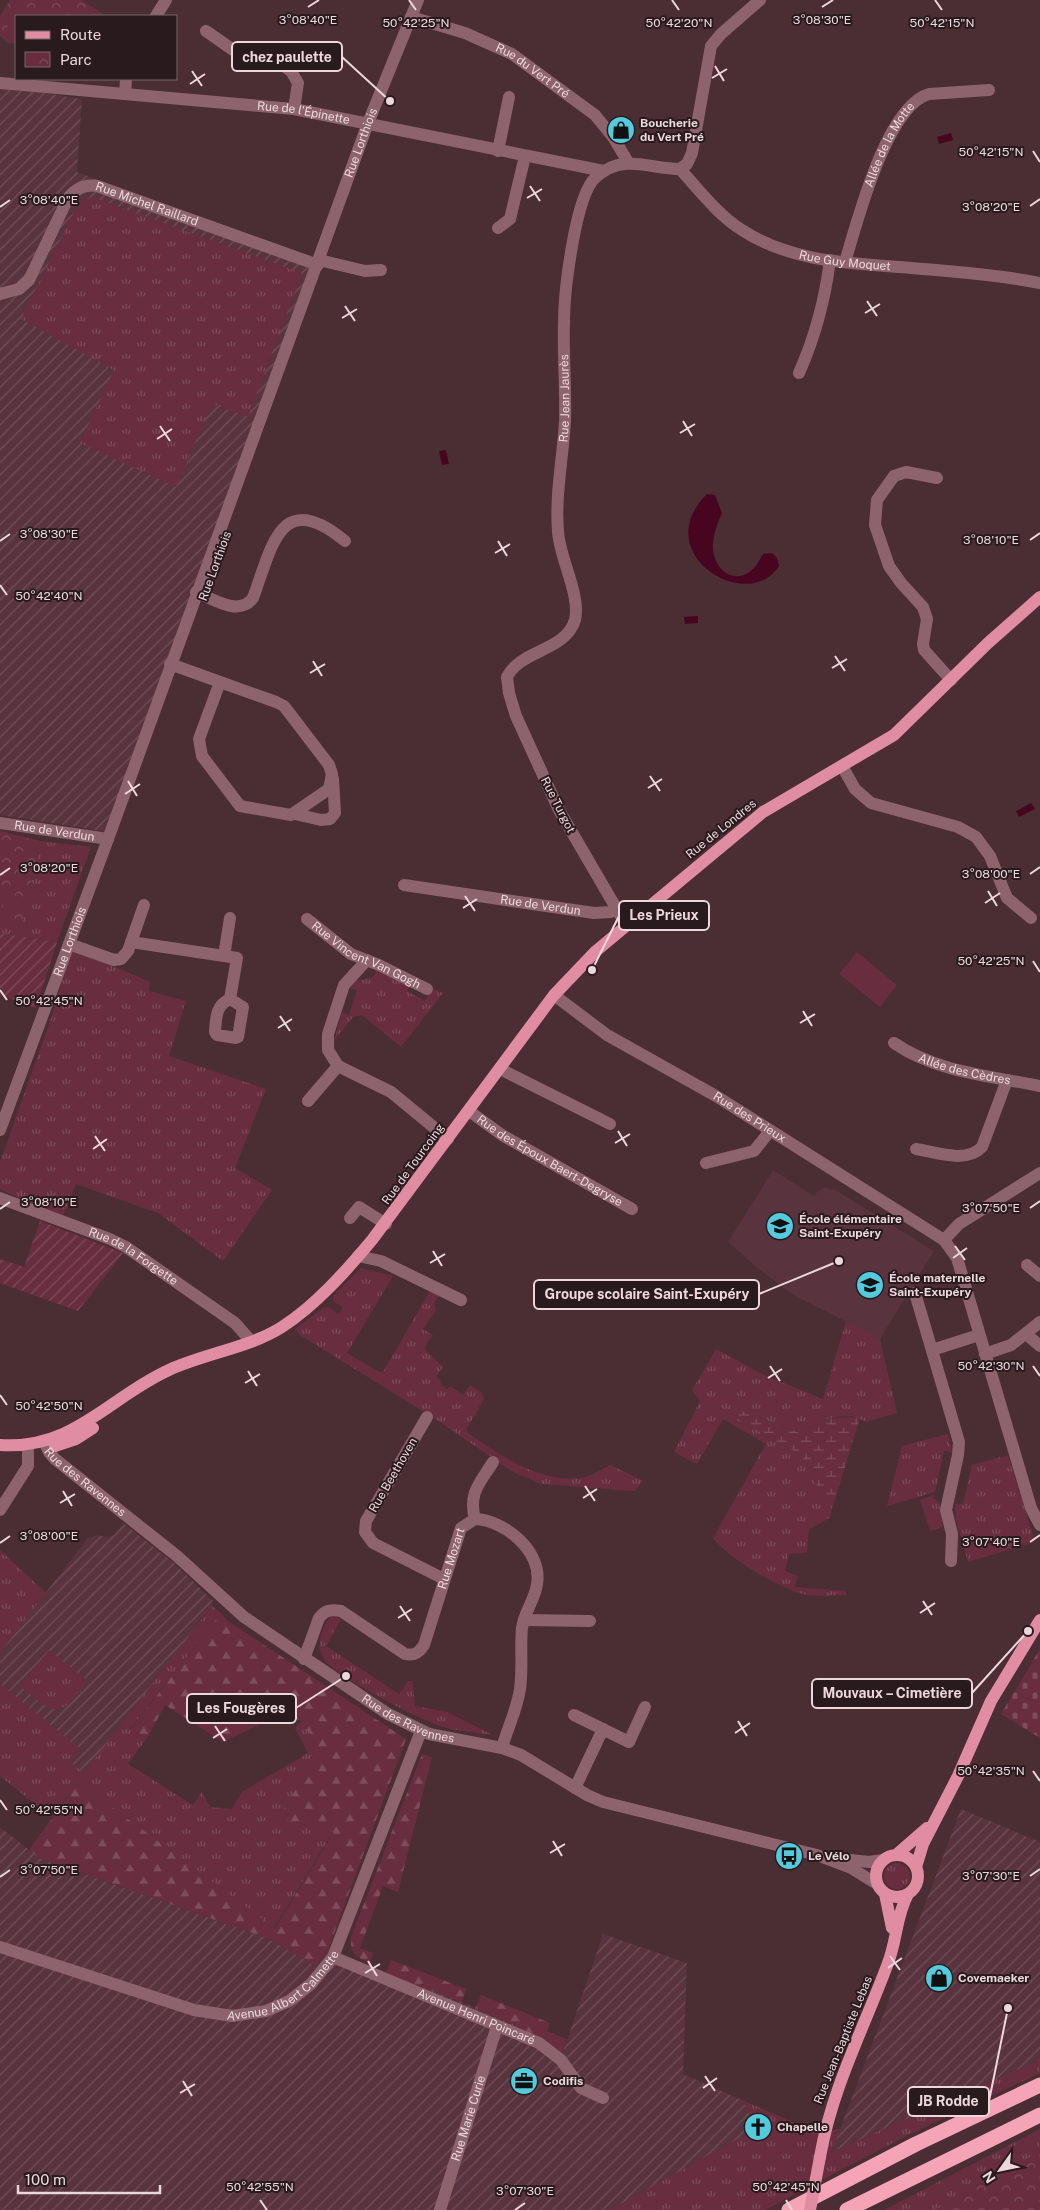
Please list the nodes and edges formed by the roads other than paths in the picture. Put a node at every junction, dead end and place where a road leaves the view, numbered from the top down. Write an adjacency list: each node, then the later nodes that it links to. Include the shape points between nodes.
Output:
1 (166, 0): 4 (street)
2 (418, 0): 5 (street, Rue Lorthiois)
3 (760, 0): 17 (street, via 711,46 692,153 687,164)
4 (157, 15)
5 (411, 18): 13 (street, Rue Lorthiois); 16 (street, Rue du Vert Pré, via 465,33 512,54 595,115)
6 (206, 30): 12 (street, via 236,52 264,52 292,71 298,83)
7 (126, 80): 10 (street)
8 (0, 83): 10 (street, Rue de l'Épinette)
9 (989, 90): 22 (street, Allée de la Motte, via 929,94 911,106 876,162)
10 (125, 94): 12 (street, Rue de l'Épinette)
11 (509, 97): 14 (street)
12 (294, 109): 13 (street, Rue de l'Épinette)
13 (368, 123): 14 (street, Rue de l'Épinette); 21 (street, Rue Lorthiois)
14 (498, 151): 15 (street, Rue de l'Épinette)
15 (525, 156): 18 (street, Rue de l'Épinette); 19 (street, via 510,218)
16 (628, 162): 17 (street, Rue Jean Jaurès); 18 (street, Rue Jean Jaurès)
17 (680, 169): 20 (street, Rue Guy Moquet, via 722,214 747,234 780,249)
18 (604, 171): 32 (street, Rue Jean Jaurès, via 591,182 579,211 564,311 566,390 558,531 576,613 572,627 564,637 515,666)
19 (498, 228)
20 (830, 260): 22 (street, Rue Guy Moquet); 26 (street, via 812,345)
21 (319, 262): 23 (street, via 365,271); 25 (street, Rue Michel Raillard, via 88,185 75,191 65,203 29,280 19,289); 29 (street, Rue Lorthiois, via 246,460 238,502)
22 (845, 262): 24 (street, Rue Guy Moquet, via 980,274)
23 (381, 270)
24 (1040, 283)
25 (0, 294)
26 (799, 373)
27 (937, 478): 33 (street, via 906,472 894,476 877,500 875,525 889,566 924,607 927,619 924,650)
28 (344, 541): 29 (street, via 317,522 294,522 277,534 249,603 234,607)
29 (200, 594): 31 (street, Rue Lorthiois)
30 (1040, 597): 33 (main road, Rue de Londres)
31 (174, 666): 34 (street); 39 (street, Rue Lorthiois, via 161,712 140,753)
32 (507, 677): 42 (street, Rue Turgot, via 516,716 558,810)
33 (951, 680): 35 (main road, Rue de Londres, via 894,735)
34 (220, 682): 36 (street, via 284,706 329,765); 37 (street, via 199,739 200,752 240,806 288,816)
35 (842, 766): 44 (street, via 855,789 871,803 958,826 971,833 990,856 1008,898); 46 (main road, Rue de Londres, via 757,816)
36 (332, 778): 37 (street, via 329,789); 37 (street, via 335,814 330,819)
37 (295, 814)
38 (0, 823): 39 (street, Rue de Verdun)
39 (108, 839): 48 (street, Rue Lorthiois)
40 (404, 885): 42 (street, Rue de Verdun, via 594,913)
41 (144, 905): 47 (street)
42 (617, 909): 46 (street, Rue Turgot)
43 (230, 918): 49 (street)
44 (1031, 918)
45 (308, 920): 50 (street, Rue Vincent Van Gogh, via 351,954)
46 (626, 926): 52 (main road, Rue de Tourcoing, via 586,960)
47 (135, 942): 48 (street, via 117,960); 49 (street)
48 (69, 944): 62 (street, Rue Lorthiois)
49 (224, 956): 53 (street, via 237,958)
50 (367, 960): 51 (street, Rue Vincent Van Gogh); 55 (street, via 346,981 329,1028 328,1050)
51 (426, 989)
52 (554, 995): 56 (main road, Rue de Tourcoing); 63 (street, Rue des Prieux, via 607,1036 696,1084)
53 (230, 999)
54 (894, 1043): 57 (street, Allée des Cèdres, via 934,1064)
55 (338, 1066): 59 (street); 64 (street, via 391,1092)
56 (500, 1069): 60 (main road, Rue de Tourcoing); 61 (street)
57 (1008, 1080): 58 (street, Allée des Cèdres); 65 (street, via 977,1153 967,1157)
58 (1040, 1086)
59 (308, 1101)
60 (469, 1111): 64 (main road, Rue de Tourcoing); 69 (street, Rue des Époux Baert-Degryse, via 502,1135)
61 (610, 1124)
62 (0, 1130)
63 (770, 1131): 66 (street, via 754,1151); 72 (street, Rue des Prieux)
64 (448, 1139): 71 (main road, Rue de Tourcoing)
65 (916, 1149)
66 (706, 1163)
67 (1040, 1173): 72 (street, via 959,1224)
68 (0, 1198): 81 (street, Rue de la Forgette, via 126,1247 235,1323)
69 (632, 1209)
70 (350, 1218): 71 (street, via 359,1206)
71 (386, 1224): 73 (main road, Rue de Tourcoing)
72 (944, 1240): 80 (street, via 957,1258)
73 (358, 1256): 77 (street, via 381,1261 409,1278); 81 (main road, Rue de Tourcoing, via 290,1321)
74 (1027, 1265): 75 (street)
75 (1040, 1276)
76 (915, 1293): 83 (street)
77 (461, 1300)
78 (1040, 1322): 79 (street)
79 (1026, 1334): 82 (street); 84 (street, via 1007,1348)
80 (979, 1335): 83 (street); 84 (street)
81 (252, 1341): 87 (main road, Rue de Tourcoing, via 150,1380)
82 (1040, 1346)
83 (932, 1350): 94 (street, via 959,1442 946,1510 952,1534)
84 (985, 1354): 93 (street, via 1031,1508)
85 (426, 1418): 95 (street, Rue Beethoven, via 366,1521 364,1532 373,1542)
86 (0, 1445): 88 (main road, Rue de Tourcoing)
87 (45, 1445): 88 (main road, Rue de Tourcoing); 100 (street, Rue des Ravennes, via 66,1469 177,1556 239,1613)
88 (28, 1448): 89 (main road, Rue de Tourcoing); 91 (street, via 28,1466)
89 (0, 1451)
90 (493, 1462): 92 (street, via 473,1496)
91 (0, 1510)
92 (475, 1519): 95 (street, Rue Mozart, via 465,1523 457,1536); 96 (street, Rue Mozart, via 501,1527 518,1539 533,1558 537,1585)
93 (1040, 1525)
94 (951, 1561)
95 (444, 1579): 100 (street, Rue Mozart, via 424,1645 416,1654 405,1654 341,1611 334,1610 322,1613 318,1618)
96 (524, 1620): 98 (street); 106 (street, Rue Mozart, via 519,1693)
97 (1040, 1620): 104 (main road, via 1001,1684)
98 (590, 1621)
99 (1040, 1635): 104 (main road)
100 (304, 1659): 105 (street, Rue des Ravennes, via 388,1714)
101 (645, 1707): 103 (street, via 629,1742)
102 (574, 1715): 103 (street)
103 (603, 1729): 107 (street)
104 (979, 1729): 108 (main road)
105 (421, 1731): 106 (street, Rue des Ravennes); 117 (street, Avenue Albert Calmette)
106 (502, 1748): 107 (street, Rue des Ravennes, via 530,1759)
107 (575, 1788): 109 (street, Rue des Ravennes, via 611,1804)
108 (937, 1817): 110 (main road); 112 (main road, via 919,1853)
109 (817, 1855): 111 (street, Rue des Ravennes, via 869,1862); 113 (street, Rue des Ravennes, via 852,1868)
110 (896, 1855): 111 (main road); 112 (main road, via 908,1858)
111 (883, 1860): 113 (main road, via 876,1871)
112 (916, 1867): 114 (main road, via 917,1882)
113 (881, 1889): 114 (main road, via 897,1897); 115 (main road)
114 (908, 1894): 115 (main road, Rue Jean-Baptiste Lebas)
115 (894, 1941): 124 (main road, Rue Jean-Baptiste Lebas, bridge, via 888,1965 835,2093)
116 (0, 1947): 117 (street, Avenue Albert Calmette, via 199,2011 232,2016 266,2011 288,2001 311,1984)
117 (333, 1956): 118 (street, Avenue Henri Poincaré)
118 (498, 2026): 120 (street, Avenue Henri Poincaré, via 546,2047 561,2060 578,2085); 122 (street, Rue Marie Curie)
119 (1040, 2085): 123 (highway)
120 (602, 2098)
121 (1040, 2115): 125 (highway)
122 (440, 2210)
123 (789, 2210)
124 (810, 2210)
125 (847, 2210)

